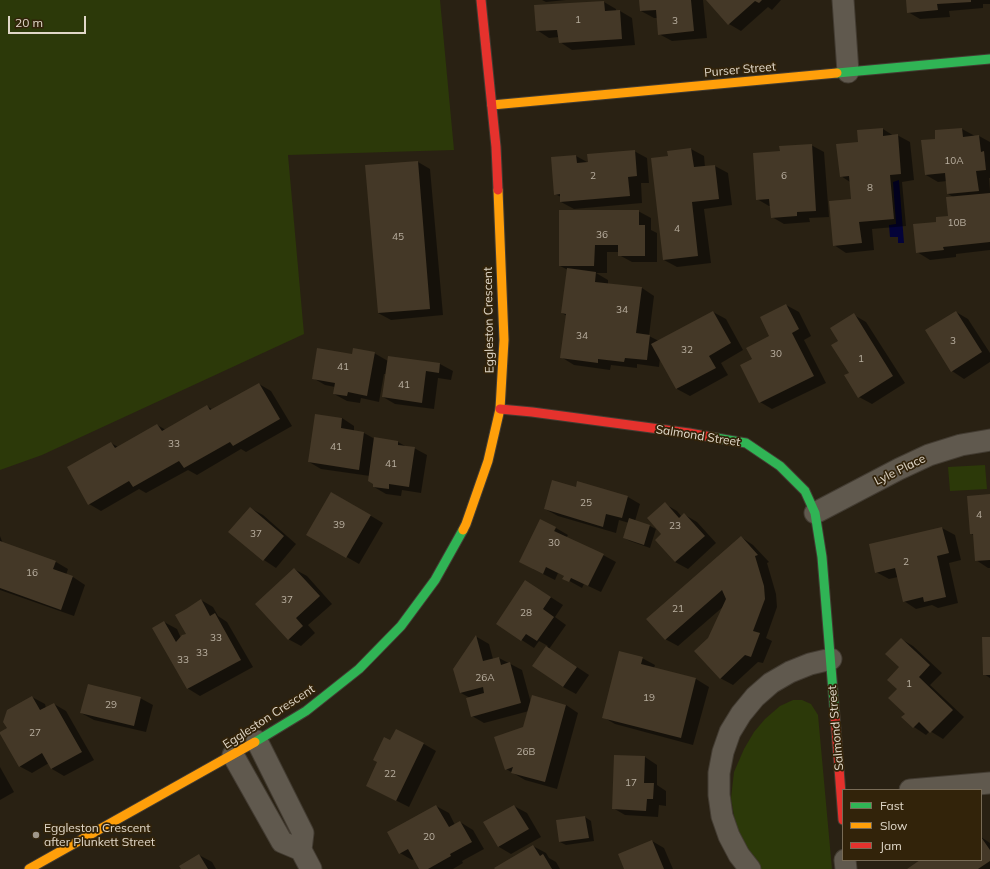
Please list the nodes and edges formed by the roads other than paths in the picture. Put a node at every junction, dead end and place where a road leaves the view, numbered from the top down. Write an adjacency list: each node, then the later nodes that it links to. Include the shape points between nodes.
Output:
1 (482, 0): 5 (street, Eggleston Crescent)
2 (843, 0): 4 (street)
3 (990, 59): 4 (street, Purser Street)
4 (848, 72): 5 (street, Purser Street)
5 (492, 105): 6 (street, Eggleston Crescent, via 504,340)
6 (500, 409): 8 (street, Salmond Street, via 689,433 746,444 780,466 805,491); 10 (street, Eggleston Crescent, via 488,461 466,524 435,580 400,626 359,669 306,711)
7 (990, 440): 8 (street, Lyle Place, via 961,445 929,455)
8 (815, 513): 9 (street, Salmond Street, via 822,557)
9 (831, 659): 14 (street, Salmond Street); 18 (street, via 790,672 771,683 755,697 730,732 719,773 722,816 739,855)
10 (257, 741): 11 (street, Eggleston Crescent); 15 (street, via 303,833)
11 (233, 755): 15 (street, via 282,842); 16 (street, Eggleston Crescent)
12 (990, 783): 13 (street)
13 (921, 789)
14 (842, 796)
15 (301, 850): 17 (street)
16 (29, 869)
17 (312, 869)
18 (750, 869)

